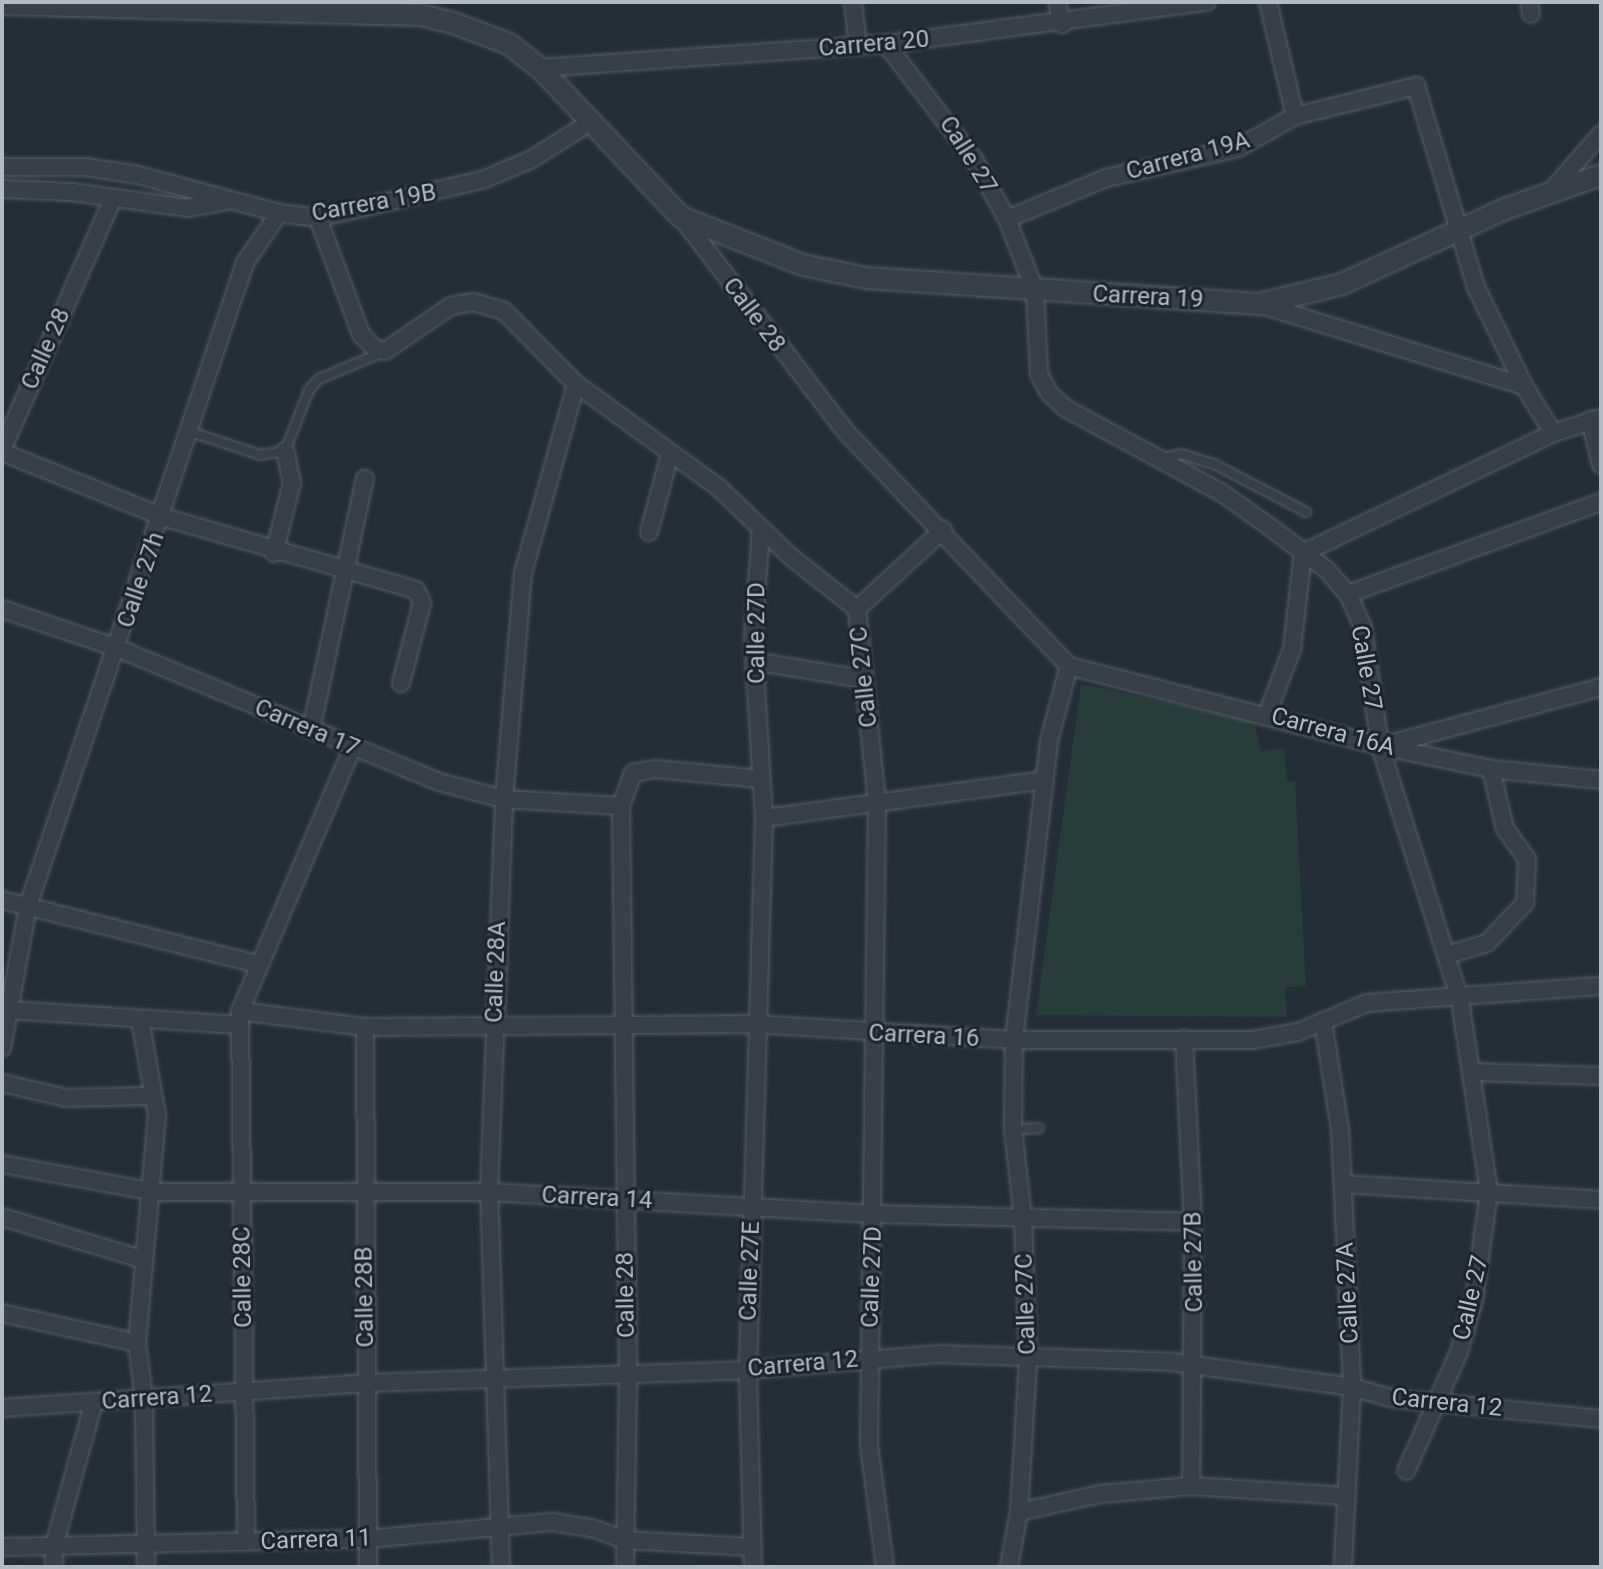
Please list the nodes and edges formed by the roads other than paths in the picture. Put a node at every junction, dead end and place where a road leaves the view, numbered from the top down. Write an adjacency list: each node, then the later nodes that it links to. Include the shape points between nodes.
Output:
1 (853, 2): 9 (street)
2 (1057, 2): 7 (street)
3 (1207, 2): 7 (street, Carrera 20)
4 (1268, 2): 11 (street)
5 (2, 4): 6 (street, Calle 28)
6 (419, 8): 10 (street, Calle 28, via 509,44)
7 (1062, 24): 8 (street, Carrera 20)
8 (886, 44): 9 (street, Carrera 20); 24 (street, Calle 27, via 974,159)
9 (858, 47): 10 (street, Carrera 20)
10 (540, 68): 12 (street, Calle 28)
11 (1295, 116): 24 (street, Carrera 19A, via 1238,148 1106,178); 25 (street, Carrera 19A, via 1416,86)
12 (592, 121): 22 (street, Calle 28); 23 (street, Carrera 19B, via 532,159 485,179)
13 (1601, 134): 18 (street)
14 (2, 167): 16 (street, Carrera 19B)
15 (1601, 175): 18 (street, Carrera 19)
16 (70, 177): 17 (street); 19 (street); 20 (street, Carrera 19B, via 138,175)
17 (2, 189)
18 (1553, 189): 25 (street, Carrera 19)
19 (113, 198): 20 (street, via 203,206); 34 (street, Calle 28)
20 (231, 200): 21 (street, Carrera 19B)
21 (279, 213): 23 (street, Carrera 19B); 32 (street, Calle 27h, via 249,253)
22 (681, 217): 26 (street, Carrera 19, via 803,265 867,278); 44 (street, Calle 28, via 847,433)
23 (318, 218): 28 (street, via 361,334 375,349)
24 (1007, 219): 26 (street, Calle 27)
25 (1459, 230): 27 (street, Carrera 19, via 1342,284); 30 (street, via 1476,287)
26 (1035, 291): 27 (street, Carrera 19); 37 (street, Calle 27, via 1039,374 1049,393 1065,408)
27 (1259, 304): 30 (street)
28 (385, 351): 29 (street, via 451,306 473,302 504,311); 35 (lane, via 319,379 309,390)
29 (576, 384): 36 (street); 66 (street, Calle 28A, via 523,573)
30 (1524, 386): 33 (street)
31 (1595, 419): 33 (street); 38 (street)
32 (191, 432): 35 (lane, via 260,455); 42 (street, Calle 27h)
33 (1553, 433): 47 (street)
34 (2, 451): 42 (street)
35 (285, 451): 46 (street, via 292,483)
36 (670, 454): 43 (street, via 719,488); 45 (street)
37 (1160, 459): 41 (lane, via 1181,454 1216,465); 47 (street, Calle 27, via 1222,493)
38 (1601, 465)
39 (365, 479): 48 (street)
40 (1601, 502): 49 (street)
41 (1306, 512)
42 (163, 517): 46 (street); 52 (street, Calle 27h)
43 (761, 529): 51 (street); 53 (street, Calle 27D, via 753,624)
44 (943, 530): 51 (street); 54 (street, Calle 28)
45 (649, 532)
46 (274, 553): 48 (street)
47 (1303, 553): 49 (street, Calle 27); 58 (street, via 1292,649)
48 (346, 572): 56 (street, via 416,590 422,603); 59 (street)
49 (1348, 594): 60 (street, Calle 27, via 1363,628)
50 (2, 609): 52 (street, Carrera 17)
51 (857, 609): 55 (street, Calle 27C)
52 (117, 648): 59 (street, Carrera 17); 71 (street, Calle 27h)
53 (758, 662): 55 (street); 63 (street, Calle 27D)
54 (1069, 666): 58 (street, Carrera 16A); 64 (street)
55 (863, 679): 67 (street, Calle 27C)
56 (401, 683)
57 (1601, 687): 60 (street)
58 (1267, 715): 60 (street, Carrera 16A)
59 (311, 730): 61 (street, Carrera 17)
60 (1380, 746): 62 (street, Carrera 16A); 72 (street, Calle 27)
61 (352, 748): 66 (street, Carrera 17, via 439,782); 73 (street)
62 (1491, 769): 65 (street, Carrera 16A); 72 (street, via 1505,829 1527,859 1525,903 1487,943)
63 (761, 779): 68 (street, via 655,769 633,773); 69 (street, Calle 27D)
64 (1044, 780): 67 (street); 87 (street)
65 (1601, 780)
66 (504, 799): 68 (street, Carrera 17); 81 (street, Calle 28A)
67 (877, 801): 69 (street); 85 (street, Calle 27C)
68 (621, 806): 82 (street)
69 (764, 818): 83 (street, Calle 27D)
70 (2, 900): 71 (street)
71 (28, 906): 73 (street); 74 (street, Calle 27h)
72 (1447, 955): 76 (street, Calle 27)
73 (260, 965): 78 (street)
74 (8, 985): 77 (street, Calle 27h)
75 (1601, 986): 76 (street, Carrera 16)
76 (1460, 1000): 80 (street, Carrera 16, via 1367,1003); 89 (street, Calle 27)
77 (9, 1010): 79 (street, Carrera 16); 88 (street, Calle 27h)
78 (240, 1018): 79 (street, Carrera 16); 84 (street, Carrera 16); 97 (street, Calle 28C)
79 (140, 1019): 92 (street)
80 (1323, 1021): 86 (street, Carrera 16, via 1276,1038); 96 (street, Calle 27A)
81 (494, 1023): 82 (street, Carrera 16); 84 (street, Carrera 16); 100 (street, Calle 28A)
82 (625, 1024): 83 (street, Carrera 16); 103 (street, Calle 28)
83 (754, 1024): 85 (street, Carrera 16); 104 (street, Calle 27E)
84 (365, 1027): 99 (street, Calle 28B)
85 (873, 1034): 87 (street, Carrera 16); 105 (street, Calle 27D)
86 (1184, 1039): 87 (street, Carrera 16); 108 (street, Calle 27B)
87 (1014, 1040): 94 (street, Calle 27C)
88 (2, 1048)
89 (1471, 1072): 90 (street); 101 (street, Calle 27)
90 (1601, 1076)
91 (2, 1083): 92 (street, via 66,1098)
92 (151, 1096): 98 (street, via 157,1115)
93 (1039, 1128): 94 (lane)
94 (1013, 1129): 107 (street, Calle 27C)
95 (2, 1164): 98 (street, Carrera 14)
96 (1343, 1184): 101 (street); 119 (street, Calle 27A)
97 (242, 1191): 98 (street, Carrera 14); 99 (street, Carrera 14); 120 (street, Calle 28C)
98 (154, 1192): 109 (street)
99 (363, 1192): 100 (street, Carrera 14); 118 (street, Calle 28B)
100 (489, 1192): 103 (street, Carrera 14); 117 (street, Calle 28A)
101 (1489, 1192): 102 (street); 123 (street, Calle 27, via 1474,1300)
102 (1601, 1200)
103 (625, 1201): 104 (street, Carrera 14); 116 (street, Calle 28)
104 (752, 1204): 105 (street, Carrera 14); 115 (street, Calle 27E)
105 (875, 1214): 107 (street, Carrera 14); 112 (street, Calle 27D)
106 (2, 1217): 109 (street)
107 (1023, 1218): 108 (street, Carrera 14); 113 (street, Calle 27C)
108 (1193, 1222): 114 (street, Calle 27B)
109 (141, 1259): 111 (street)
110 (2, 1313): 111 (street)
111 (137, 1343): 121 (street)
112 (869, 1358): 113 (street, Carrera 12, via 972,1355); 115 (street, Carrera 12); 144 (street, Calle 27D, via 869,1445)
113 (1028, 1361): 114 (street, Carrera 12); 129 (street, Calle 27C)
114 (1196, 1365): 119 (street, Carrera 12); 127 (street, Calle 27B)
115 (748, 1370): 116 (street, Carrera 12); 137 (street, Calle 27E)
116 (628, 1371): 117 (street, Carrera 12); 132 (street, Calle 28)
117 (491, 1377): 118 (street, Carrera 12); 130 (street, Calle 28A)
118 (366, 1383): 120 (street, Carrera 12); 131 (street, Calle 28B)
119 (1352, 1387): 123 (street, Carrera 12, via 1370,1395); 128 (street, Calle 27A)
120 (244, 1391): 121 (street, Carrera 12); 133 (street, Calle 28C)
121 (144, 1400): 122 (street, Carrera 12); 134 (street)
122 (94, 1402): 124 (street, Carrera 12); 135 (street)
123 (1438, 1403): 125 (street, Carrera 12); 126 (street, Calle 27)
124 (2, 1408)
125 (1601, 1419)
126 (1406, 1471)
127 (1191, 1486): 128 (street); 129 (street, via 1100,1494)
128 (1347, 1496): 146 (street, Calle 27A)
129 (1019, 1512): 145 (street, Calle 27C)
130 (501, 1529): 131 (street, Carrera 11); 132 (street, Carrera 11, via 553,1522); 141 (street, Calle 28A)
131 (368, 1539): 133 (street, Carrera 11); 140 (street, Calle 28B)
132 (625, 1540): 137 (street, Carrera 11); 142 (street, Calle 28)
133 (246, 1542): 134 (street, Carrera 11)
134 (146, 1544): 135 (street, Carrera 11); 139 (street)
135 (54, 1546): 136 (street, Carrera 11); 138 (street)
136 (2, 1547)
137 (753, 1547): 143 (street, Calle 27E)
138 (54, 1567)
139 (146, 1567)
140 (368, 1567)
141 (501, 1567)
142 (625, 1567)
143 (753, 1567)
144 (885, 1567)
145 (1009, 1567)
146 (1343, 1567)

